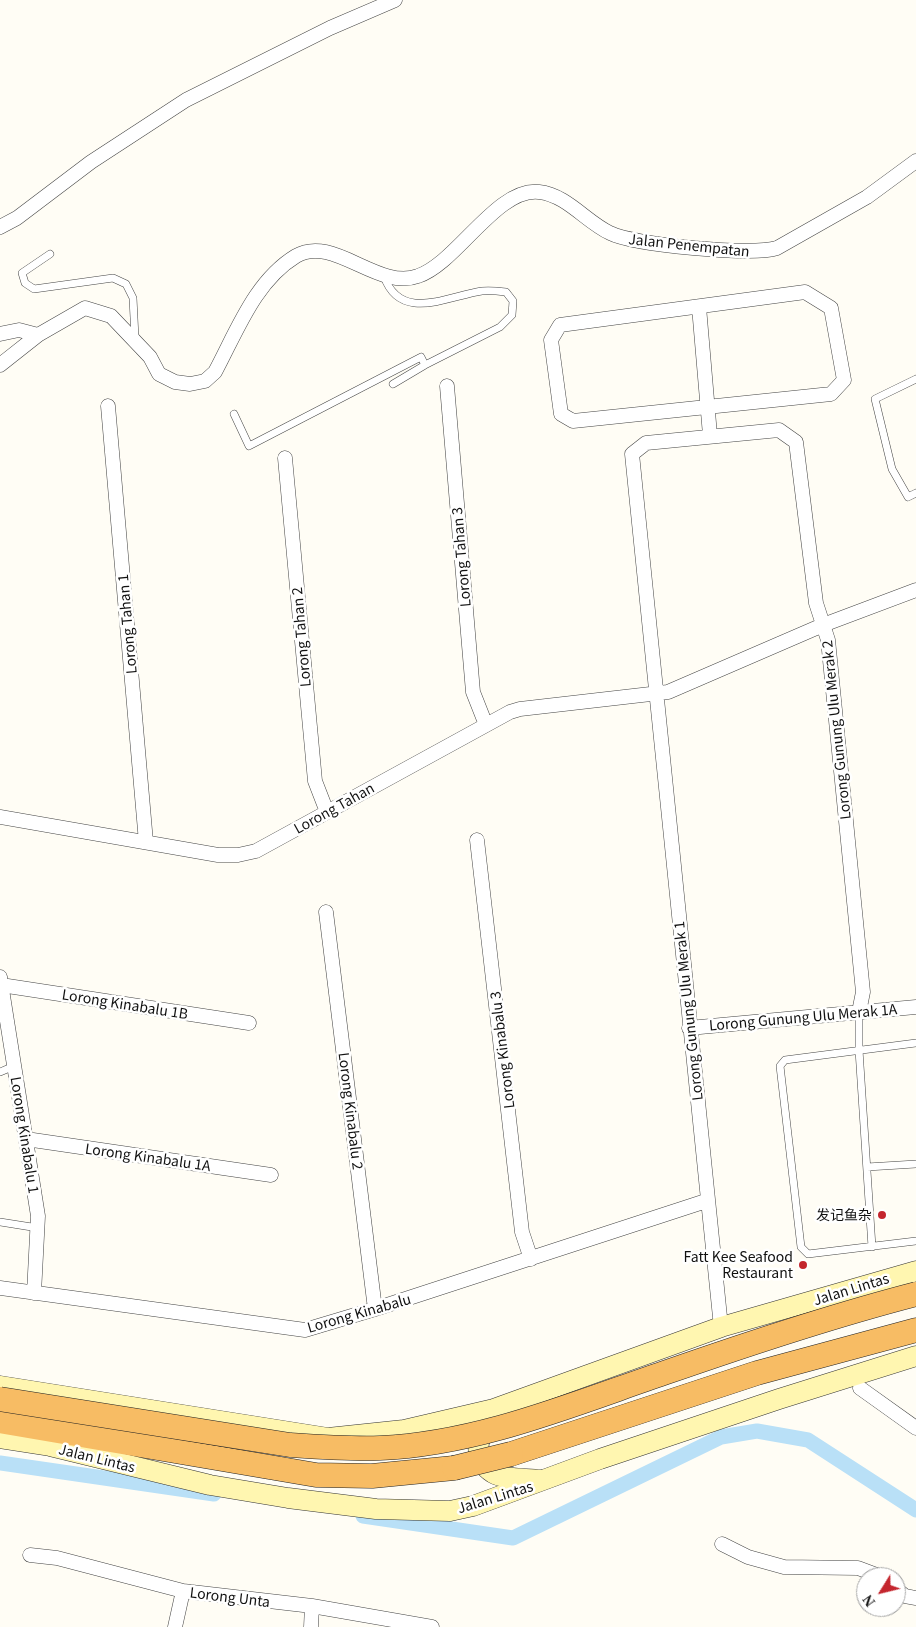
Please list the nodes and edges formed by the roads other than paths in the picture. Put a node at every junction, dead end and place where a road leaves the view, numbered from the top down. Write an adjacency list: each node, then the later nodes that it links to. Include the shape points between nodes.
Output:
1 (395, 0): 3 (street, via 291,46 186,100 90,162 17,218)
2 (916, 161): 5 (street, Jalan Penempatan, via 867,197 768,251 747,252 634,241 609,233 551,195 529,192 518,195 484,221 434,268 411,279)
3 (0, 227)
4 (50, 254): 9 (lane, via 22,273 25,283 34,289 113,278 126,284 133,298)
5 (384, 276): 9 (street, Jalan Penempatan, via 329,253 298,255 256,293 215,372 205,382 175,382 159,374 150,357); 11 (lane, via 389,290 405,301 424,304 484,291 506,292 513,301 512,315 500,326)
6 (699, 307): 16 (street); 16 (street, via 805,292 832,308 844,380 831,394); 16 (street, via 560,325 550,340 561,414 573,421)
7 (0, 334): 8 (street, via 18,330)
8 (38, 335): 9 (street, Jalan Penempatan, via 85,308 111,316); 10 (street, Jalan Penempatan)
9 (135, 343)
10 (0, 365)
11 (425, 365): 13 (lane); 17 (lane, via 420,357 249,446)
12 (916, 379): 21 (lane, via 875,399 892,469 908,497)
13 (394, 384)
14 (447, 386): 25 (street, Lorong Tahan 3, via 473,692)
15 (108, 406): 29 (street, Lorong Tahan 1)
16 (708, 406): 18 (street)
17 (234, 414)
18 (710, 435): 19 (street, Lorong Gunung Ulu Merak 2, via 646,443); 23 (street, Lorong Gunung Ulu Merak 2, via 779,430 796,442 816,603)
19 (632, 454): 24 (street, Lorong Gunung Ulu Merak 1)
20 (285, 458): 26 (street, Lorong Tahan 2, via 315,781)
21 (916, 493)
22 (916, 590): 23 (street, Lorong Tahan)
23 (824, 625): 24 (street, Lorong Tahan); 33 (street, Lorong Gunung Ulu Merak 2, via 864,992)
24 (657, 694): 25 (street, Lorong Tahan, via 520,709); 35 (street, Lorong Gunung Ulu Merak 1)
25 (486, 725): 26 (street, Lorong Tahan)
26 (327, 812): 29 (street, Lorong Tahan, via 256,851 238,855 218,855)
27 (0, 817): 29 (street, Lorong Tahan)
28 (478, 840): 49 (street, Lorong Kinabalu 3, via 522,1232)
29 (146, 842)
30 (326, 912): 54 (street, Lorong Kinabalu 2)
31 (1, 981): 34 (street, Lorong Kinabalu 1B); 38 (street, Lorong Kinabalu 1)
32 (916, 1007): 33 (street, Lorong Gunung Ulu Merak 1A)
33 (859, 1012): 35 (street, Lorong Gunung Ulu Merak 1A); 37 (lane)
34 (249, 1023)
35 (689, 1028): 44 (street, Lorong Gunung Ulu Merak 1)
36 (916, 1043): 37 (lane)
37 (859, 1050): 42 (lane); 48 (lane, via 785,1060 780,1066 801,1247 808,1254)
38 (14, 1066): 39 (lane); 40 (street, Lorong Kinabalu 1)
39 (0, 1072)
40 (26, 1139): 43 (street, Lorong Kinabalu 1A); 46 (street, Lorong Kinabalu 1)
41 (916, 1164): 42 (lane)
42 (867, 1167): 48 (lane)
43 (271, 1175)
44 (706, 1201): 49 (street, Lorong Kinabalu); 55 (street, Lorong Gunung Ulu Merak 1)
45 (0, 1222): 46 (lane)
46 (38, 1228): 52 (street, Lorong Kinabalu 1)
47 (916, 1241): 48 (lane)
48 (872, 1248)
49 (531, 1259): 54 (street, Lorong Kinabalu)
50 (916, 1271): 55 (main road, Jalan Lintas)
51 (0, 1288): 52 (street, Lorong Kinabalu)
52 (34, 1293): 54 (street, Lorong Kinabalu, via 304,1330)
53 (916, 1294): 61 (highway, Jalan Lintas, bridge, via 727,1351 516,1423 430,1442 381,1448 290,1445)
54 (376, 1309)
55 (720, 1327): 60 (main road, Jalan Lintas)
56 (916, 1330): 62 (highway, Jalan Lintas, bridge, via 757,1373 511,1454 429,1472 316,1475)
57 (916, 1356): 66 (main road, Jalan Lintas, via 779,1398)
58 (0, 1386): 60 (main road, Jalan Lintas, via 328,1438 404,1430 494,1409)
59 (860, 1388): 63 (street)
60 (531, 1394): 66 (main road, via 490,1421 482,1431 478,1453 493,1473)
61 (0, 1399)
62 (0, 1421)
63 (916, 1428)
64 (0, 1438): 67 (main road, Jalan Lintas, via 50,1446)
65 (0, 1449): 67 (main road, via 145,1478)
66 (545, 1481): 67 (main road, Jalan Lintas, via 474,1506 432,1512 345,1506)
67 (210, 1485)
68 (722, 1544): 70 (street, via 748,1557 784,1567)
69 (30, 1555): 71 (street, Lorong Unta, via 57,1558)
70 (856, 1568)
71 (183, 1591): 72 (street, Lorong Unta); 73 (street)
72 (312, 1606): 74 (street); 75 (street, Lorong Unta)
73 (175, 1627)
74 (310, 1627)
75 (432, 1627)

